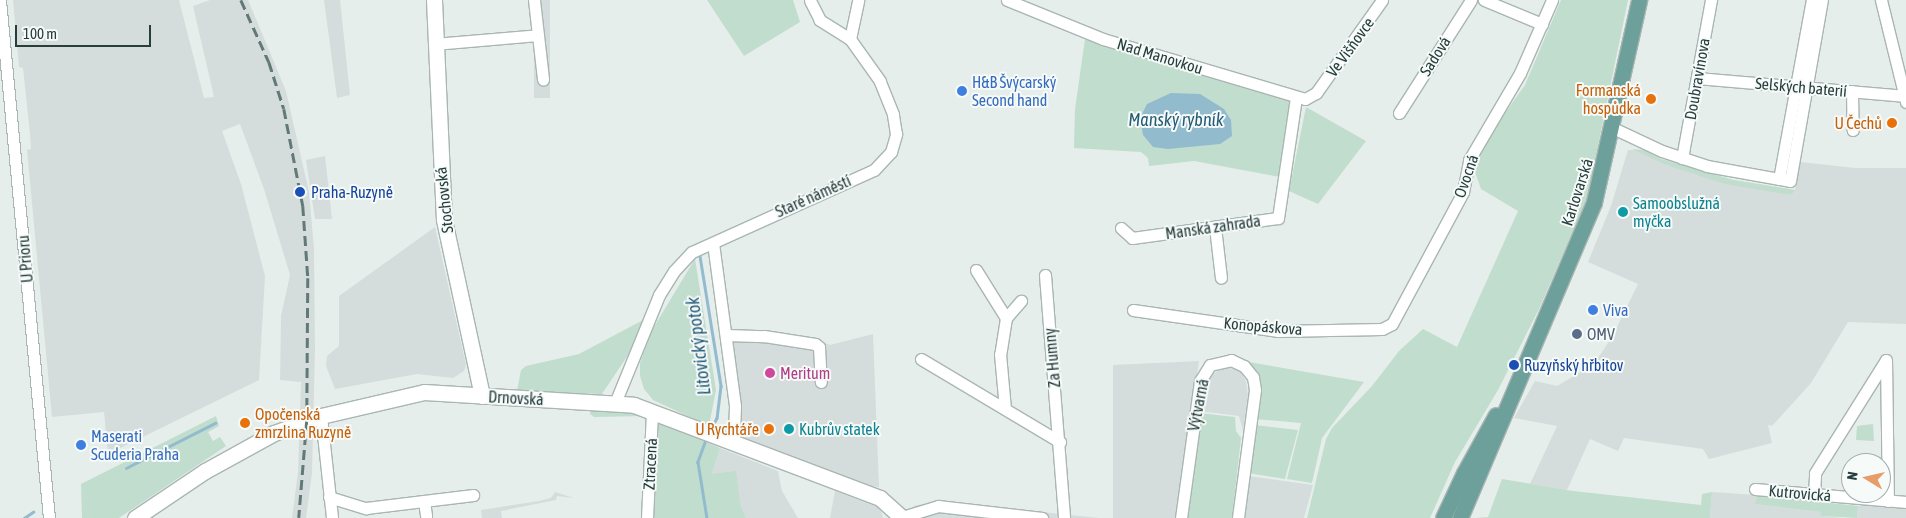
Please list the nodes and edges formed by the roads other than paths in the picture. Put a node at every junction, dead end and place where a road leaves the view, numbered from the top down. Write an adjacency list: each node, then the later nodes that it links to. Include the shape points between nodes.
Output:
1 (0, 0): 63 (street, U Prioru)
2 (434, 0): 19 (main road, Stochovská)
3 (534, 0): 17 (street)
4 (810, 0): 18 (street, via 820,20)
5 (858, 0): 18 (street)
6 (1006, 0): 25 (street, Nad Manovkou, via 1103,39)
7 (1382, 0): 24 (street, Ve Višňovce)
8 (1470, 0): 27 (street, Sadová)
9 (1484, 0): 16 (street)
10 (1552, 0): 16 (street, Ovocná)
11 (1639, 0): 28 (main road, Karlovarská)
12 (1711, 0): 20 (street, Doubravínova)
13 (1812, 0): 22 (street)
14 (1822, 0): 22 (street)
15 (1881, 0): 26 (street)
16 (1542, 24): 40 (street, Ovocná, via 1520,73 1469,160 1463,192)
17 (538, 34): 19 (street); 21 (street)
18 (850, 39): 33 (street, Staré náměstí, via 880,82 893,114 896,134 891,152 874,170)
19 (434, 44): 45 (main road, Stochovská, via 444,220)
20 (1697, 78): 22 (street, Selských baterií); 30 (street, Doubravínova)
21 (543, 79)
22 (1802, 87): 23 (street, Selských baterií); 30 (street, via 1785,180 1738,174)
23 (1852, 91): 26 (street, Selských baterií); 29 (street)
24 (1316, 94): 25 (street, Nad Manovkou, via 1305,99)
25 (1296, 98): 31 (street, Manská zahrada, via 1278,218)
26 (1905, 98)
27 (1399, 113)
28 (1613, 128): 30 (street); 44 (main road, Karlovarská, via 1603,174 1583,232)
29 (1852, 130)
30 (1682, 158)
31 (1215, 227): 32 (street, Manská zahrada, via 1132,238); 36 (street)
32 (1121, 228)
33 (713, 243): 41 (street); 46 (street, Staré náměstí, via 692,252 674,271 659,295)
34 (976, 270): 39 (street)
35 (1045, 275): 51 (street, Za Humny)
36 (1222, 278)
37 (1021, 301): 39 (street)
38 (1133, 310): 40 (street, Konopáskova, via 1278,331 1382,329)
39 (1006, 318): 47 (street, via 1000,354)
40 (1392, 324)
41 (727, 335): 43 (street, via 764,336 815,344 819,348); 50 (street, via 736,406)
42 (921, 359): 47 (street)
43 (822, 382)
44 (1516, 385): 61 (main road, Karlovarská); 72 (main road, Karlovarská, via 1476,448)
45 (482, 396): 46 (main road, Drnovská); 49 (main road, Drnovská, via 416,392)
46 (615, 403): 48 (main road, Drnovská)
47 (1005, 409): 51 (street)
48 (652, 410): 50 (main road, Drnovská); 66 (street, Ztracená)
49 (321, 416): 56 (street); 64 (main road, Drnovská, via 274,433 232,455)
50 (727, 441): 67 (main road, Drnovská, via 880,498)
51 (1060, 442): 69 (street, Za Humny)
52 (1887, 453): 54 (street, via 1886,360 1815,473)
53 (1755, 489): 54 (street, Kutrovická)
54 (1814, 494): 57 (street, Kutrovická)
55 (473, 495): 58 (street)
56 (329, 497): 58 (street, via 366,508); 65 (street)
57 (1841, 497)
58 (424, 501): 62 (street)
59 (1891, 501): 60 (street, Kutrovická)
60 (1906, 502)
61 (1462, 515)
62 (426, 516)
63 (49, 518)
64 (135, 518)
65 (332, 518)
66 (647, 518)
67 (902, 518): 68 (street, via 938,506)
68 (1042, 518)
69 (1064, 518)
70 (1181, 518): 71 (street, Výtvarná, via 1200,381 1210,366 1231,360 1244,366 1253,377 1255,390)
71 (1238, 518)
72 (1443, 518)

